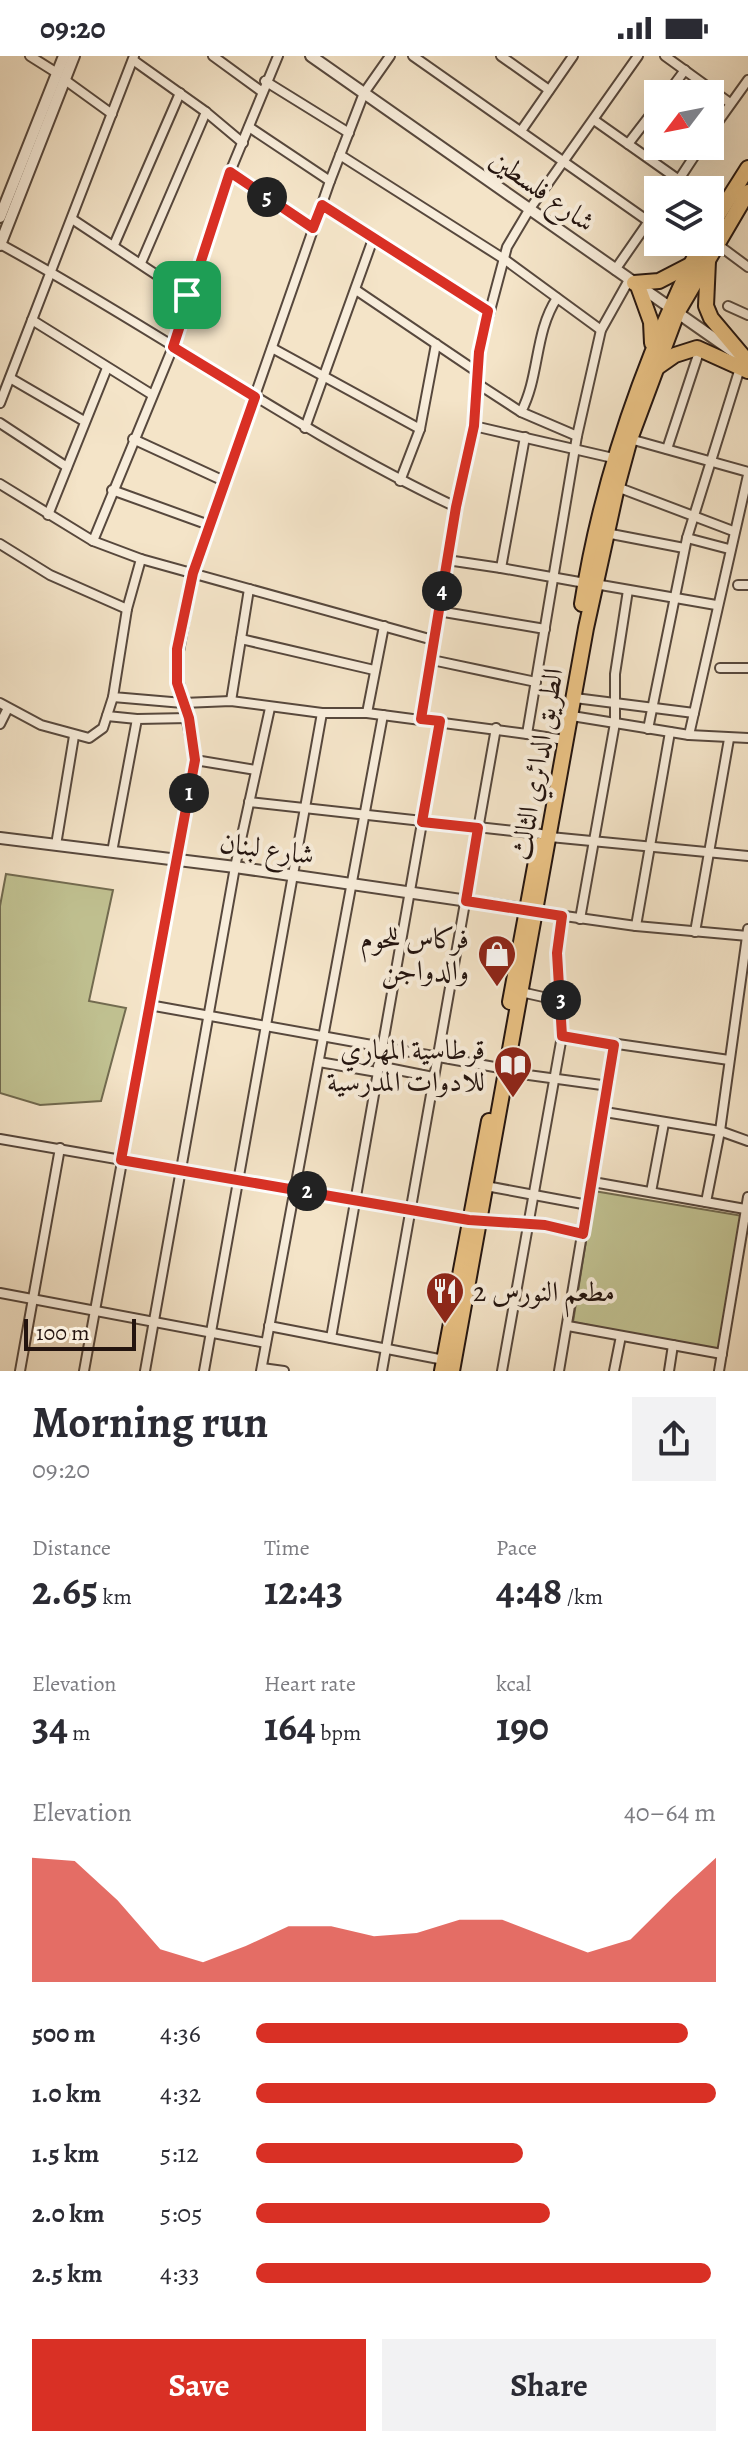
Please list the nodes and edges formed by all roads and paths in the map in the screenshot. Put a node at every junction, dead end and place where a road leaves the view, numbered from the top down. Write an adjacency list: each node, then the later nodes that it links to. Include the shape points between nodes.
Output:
1 (30, 56): 15 (street)
2 (64, 56): 15 (street)
3 (74, 56): 15 (street)
4 (213, 56): 20 (street)
5 (278, 56): 18 (street)
6 (311, 56): 22 (street, شارع فلسطين)
7 (390, 56): 22 (street)
8 (413, 56): 30 (street)
9 (501, 56): 19 (street)
10 (573, 56): 19 (street)
11 (638, 56): 27 (street)
12 (665, 56): 14 (street)
13 (134, 58): 21 (street); 26 (street)
14 (685, 70): 16 (street); 23 (street)
15 (61, 76): 26 (street); 45 (street); 52 (street)
16 (678, 80)
17 (748, 80): 23 (street)
18 (265, 81): 20 (street); 31 (street)
19 (549, 90): 30 (street)
20 (261, 91): 29 (street)
21 (180, 93): 24 (street); 53 (street)
22 (364, 93): 31 (street); 43 (street, شارع فلسطين)
23 (730, 103): 25 (street)
24 (206, 112): 32 (street); 60 (street)
25 (724, 112)
26 (112, 114): 46 (street)
27 (594, 120): 33 (street); 35 (street)
28 (644, 123): 33 (street)
29 (249, 127): 32 (street); 39 (street)
30 (521, 131): 35 (street)
31 (349, 133): 34 (street)
32 (243, 143): 37 (street)
33 (628, 144): 38 (street)
34 (340, 155): 39 (street); 59 (street)
35 (564, 162): 43 (street); 47 (street)
36 (748, 168): 42 (highway)
37 (230, 172): 48 (street); 66 (street)
38 (673, 176)
39 (330, 181): 41 (street)
40 (748, 192): 44 (highway, الطريق الدائري الثالث)
41 (322, 205): 48 (street); 51 (street)
42 (724, 206)
43 (529, 210): 59 (street); 62 (street, شارع فلسطين)
44 (742, 216): 50 (highway, الطريق الدائري الثالث)
45 (0, 217)
46 (72, 219): 53 (street); 63 (street)
47 (644, 219)
48 (313, 228): 77 (street)
49 (644, 228): 62 (street)
50 (724, 233)
51 (373, 239): 65 (street); 69 (street)
52 (0, 245): 63 (street)
53 (114, 245): 60 (street)
54 (697, 256): 64 (highway, via 659,281)
55 (701, 256): 70 (highway, الطريق الدائري الثالث)
56 (701, 256): 70 (highway, الطريق الدائري الثالث)
57 (703, 256): 79 (highway, via 706,306)
58 (715, 256): 61 (street)
59 (504, 259): 67 (street); 69 (street)
60 (141, 263): 66 (street)
61 (748, 267)
62 (615, 270): 64 (street, شارع فلسطين)
63 (51, 272): 72 (street); 76 (street)
64 (634, 283): 70 (street, شارع فلسطين); 73 (street); 75 (highway, via 651,322)
65 (356, 290): 74 (street); 83 (street)
66 (187, 295): 76 (street)
67 (557, 298): 73 (street); 89 (street, via 547,314)
68 (728, 306): 71 (street)
69 (488, 311): 82 (street)
70 (673, 311): 75 (highway, الطريق الدائري الثالث); 79 (street, شارع فلسطين); 81 (highway, الطريق الدائري الثالث)
71 (748, 315)
72 (32, 320): 80 (street); 84 (street)
73 (601, 330): 95 (street)
74 (436, 344): 82 (street); 94 (street)
75 (653, 346): 101 (highway, الطريق الدائري الثالث)
76 (173, 347): 86 (street); 87 (street)
77 (272, 348): 83 (street); 87 (street)
78 (700, 349): 79 (highway); 81 (highway, via 687,349); 100 (street)
79 (746, 366): 102 (street)
80 (107, 368): 86 (street); 90 (street)
81 (655, 369): 98 (highway, الطريق الدائري الثالث)
82 (479, 373): 85 (street)
83 (322, 375): 93 (street); 94 (street)
84 (10, 378): 88 (street); 90 (street)
85 (478, 384): 89 (street); 92 (street)
86 (151, 394): 97 (street)
87 (255, 397): 93 (street); 105 (street)
88 (0, 403)
89 (521, 412): 95 (street)
90 (84, 421): 103 (street)
91 (0, 423): 103 (street)
92 (474, 426): 96 (street); 110 (street)
93 (305, 428): 106 (street)
94 (420, 429): 106 (street)
95 (577, 436): 99 (street)
96 (525, 437): 99 (street); 123 (street)
97 (133, 439): 105 (street); 109 (street)
98 (630, 439): 100 (street); 108 (highway, الطريق الدائري الثالث)
99 (576, 448): 101 (street); 125 (street)
100 (667, 449): 102 (street)
101 (613, 458): 126 (highway, الطريق الدائري الثالث)
102 (709, 461): 104 (street); 112 (street)
103 (67, 467): 111 (street)
104 (748, 473): 114 (street)
105 (224, 481): 113 (street)
106 (400, 481): 110 (street)
107 (0, 484): 111 (street)
108 (617, 487): 112 (street); 115 (highway, الطريق الدائري الثالث)
109 (112, 490): 113 (street); 117 (street)
110 (456, 507): 122 (street)
111 (48, 515): 117 (street)
112 (692, 517): 114 (street); 116 (street)
113 (209, 525): 124 (street)
114 (733, 531): 120 (street)
115 (605, 533): 119 (street); 126 (highway, الطريق الدائري الثالث)
116 (687, 538): 119 (street); 120 (street)
117 (93, 541): 121 (street)
118 (0, 544): 131 (street, via 50,575)
119 (684, 548): 129 (street)
120 (729, 549): 130 (street)
121 (141, 559): 124 (street); 131 (street)
122 (447, 560): 123 (street); 132 (street)
123 (501, 568): 125 (street)
124 (193, 573): 127 (street); 145 (street, via 177,649)
125 (552, 577): 126 (street); 134 (street)
126 (590, 584): 128 (street); 143 (highway, الطريق الدائري الثالث); 169 (highway, الطريق الدائري الثالث)
127 (249, 589): 133 (street); 135 (street)
128 (628, 590): 129 (street); 146 (street, via 615,674)
129 (675, 600): 130 (street); 149 (street)
130 (716, 605): 152 (street)
131 (127, 609): 142 (street)
132 (438, 611): 134 (street); 136 (street)
133 (384, 626): 136 (street); 140 (street)
134 (545, 629): 141 (street)
135 (241, 639): 140 (street); 144 (street)
136 (433, 640): 137 (street)
137 (432, 660): 141 (street); 158 (street)
138 (720, 668): 139 (street)
139 (748, 668)
140 (374, 670): 151 (street)
141 (536, 682): 165 (street)
142 (113, 697): 145 (street); 154 (street)
143 (575, 698): 146 (street); 155 (highway, الطريق الدائري الثالث)
144 (231, 701): 145 (street); 148 (street)
145 (183, 703): 156 (street)
146 (616, 705): 149 (street); 160 (street)
147 (4, 706): 161 (street); 167 (street)
148 (270, 708): 150 (street); 172 (street)
149 (652, 709): 152 (street); 163 (street)
150 (322, 713): 151 (street); 174 (street)
151 (367, 713): 153 (street)
152 (694, 713): 166 (street)
153 (383, 715): 158 (street); 175 (street)
154 (107, 716): 157 (street); 167 (street, via 97,734)
155 (572, 716): 160 (street); 178 (highway, الطريق الدائري الثالث)
156 (189, 718): 157 (street); 171 (street)
157 (137, 719): 183 (street)
158 (421, 719): 159 (street)
159 (440, 721): 162 (street); 176 (street)
160 (615, 723): 163 (street); 180 (street)
161 (0, 724)
162 (496, 728): 165 (street); 177 (street)
163 (648, 729): 164 (street)
164 (670, 732): 166 (street); 182 (street)
165 (527, 734): 169 (street)
166 (689, 735): 170 (street)
167 (74, 736): 181 (street)
168 (748, 738): 170 (street)
169 (558, 739): 178 (highway, الطريق الدائري الثالث)
170 (729, 739): 184 (street)
171 (195, 760): 172 (street); 186 (street)
172 (256, 770): 173 (street)
173 (249, 802): 174 (street); 187 (street)
174 (303, 809): 175 (street); 188 (street)
175 (364, 817): 176 (street); 189 (street)
176 (422, 822): 177 (street); 190 (street)
177 (478, 828): 178 (street); 191 (street)
178 (546, 836): 180 (street); 192 (highway, الطريق الدائري الثالث)
179 (0, 840): 181 (street, شارع لبنان)
180 (596, 841): 182 (street); 194 (street)
181 (56, 845): 183 (street, شارع لبنان)
182 (651, 845): 184 (street); 195 (street)
183 (112, 852): 186 (street, شارع لبنان)
184 (710, 852): 185 (street); 196 (street)
185 (748, 856)
186 (175, 860): 187 (street, شارع لبنان); 200 (street)
187 (235, 867): 188 (street, شارع لبنان); 201 (street)
188 (291, 876): 189 (street, شارع لبنان); 202 (street)
189 (351, 884): 190 (street, شارع لبنان); 203 (street)
190 (410, 895): 191 (street, شارع لبنان); 206 (street)
191 (466, 901): 192 (street, شارع لبنان); 207 (street)
192 (531, 911): 193 (street); 198 (highway, الطريق الدائري الثالث); 211 (highway, الطريق الدائري الثالث)
193 (562, 916): 194 (street); 199 (street, via 557,953)
194 (580, 919): 195 (street)
195 (636, 926): 196 (street)
196 (695, 932): 197 (street)
197 (747, 934): 208 (street)
198 (521, 992): 199 (street); 211 (highway, الطريق الدائري الثالث)
199 (561, 1001): 204 (street)
200 (149, 1005): 201 (street); 221 (street)
201 (210, 1014): 202 (street); 222 (street)
202 (266, 1025): 203 (street); 223 (street)
203 (323, 1035): 206 (street); 209 (street)
204 (562, 1036): 205 (street); 213 (street)
205 (614, 1045): 208 (street); 214 (street)
206 (382, 1046): 207 (street); 210 (street)
207 (437, 1057): 211 (street); 212 (street)
208 (729, 1060): 217 (street)
209 (319, 1062): 210 (street); 226 (street)
210 (378, 1069): 212 (street); 230 (street)
211 (503, 1070): 213 (street); 225 (highway, الطريق الدائري الثالث); 235 (highway, الطريق الدائري الثالث)
212 (433, 1077): 233 (street)
213 (554, 1077): 214 (street); 228 (street)
214 (609, 1086): 215 (street)
215 (605, 1112): 216 (street); 224 (street)
216 (664, 1123): 217 (street); 227 (street)
217 (720, 1131): 219 (street); 231 (street)
218 (0, 1141): 220 (street)
219 (748, 1141)
220 (60, 1148): 221 (street); 241 (street)
221 (121, 1160): 222 (street); 242 (street)
222 (182, 1169): 223 (street); 243 (street)
223 (237, 1179): 226 (street); 246 (street)
224 (593, 1182): 227 (street); 232 (street)
225 (486, 1186): 228 (street); 235 (highway, الطريق الدائري الثالث)
226 (296, 1189): 230 (street); 244 (street)
227 (651, 1192): 231 (street)
228 (532, 1195): 232 (street); 236 (street)
229 (748, 1197): 234 (street)
230 (353, 1199): 233 (street); 248 (street)
231 (706, 1202): 234 (street)
232 (588, 1205): 237 (street)
233 (411, 1209): 235 (street); 251 (street)
234 (745, 1209): 238 (street)
235 (474, 1220): 236 (street); 253 (highway, الطريق الدائري الثالث)
236 (528, 1226): 237 (street); 261 (street)
237 (583, 1234): 245 (street)
238 (736, 1267): 239 (street); 252 (street)
239 (748, 1270)
240 (0, 1293): 241 (street)
241 (33, 1297): 242 (street); 255 (street)
242 (95, 1310): 243 (street); 256 (street)
243 (154, 1320): 246 (street); 257 (street)
244 (269, 1326): 248 (street); 249 (street)
245 (568, 1326): 247 (street); 262 (street)
246 (211, 1331): 249 (street); 258 (street)
247 (621, 1336): 250 (street); 263 (street)
248 (331, 1338): 251 (street)
249 (266, 1343): 254 (street)
250 (673, 1345): 252 (street); 264 (street)
251 (384, 1349): 253 (street); 260 (street)
252 (722, 1354): 265 (street)
253 (446, 1367)
254 (262, 1369): 259 (street)
255 (20, 1371)
256 (84, 1371)
257 (145, 1371)
258 (204, 1371)
259 (284, 1371)
260 (382, 1371)
261 (502, 1371)
262 (559, 1371)
263 (614, 1371)
264 (669, 1371)
265 (719, 1371)

